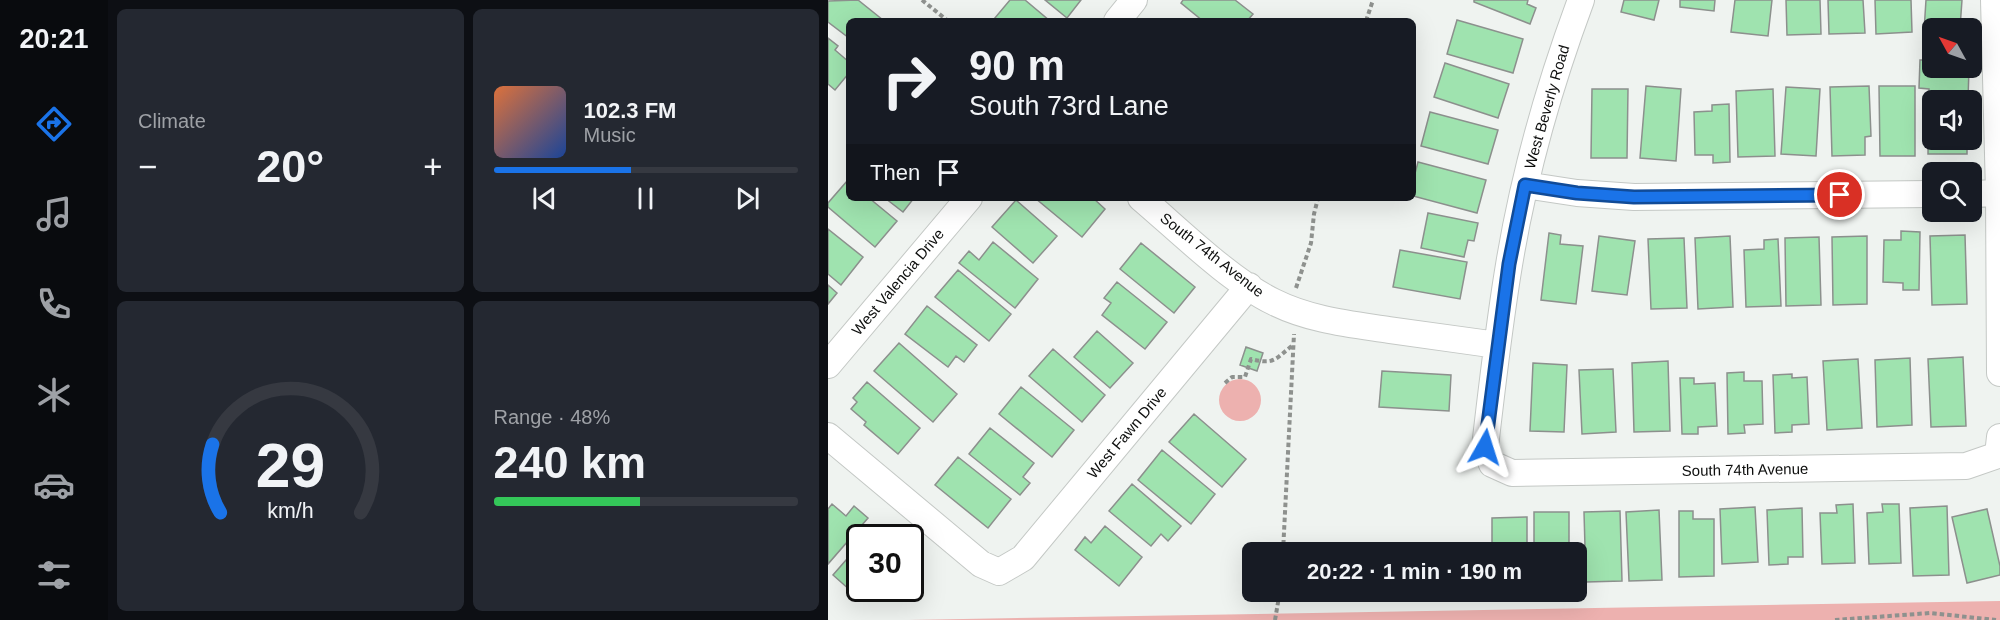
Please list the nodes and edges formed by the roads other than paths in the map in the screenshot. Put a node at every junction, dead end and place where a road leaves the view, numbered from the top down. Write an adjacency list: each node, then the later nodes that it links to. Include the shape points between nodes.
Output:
1 (1134, 0): 4 (street)
2 (1581, 0): 5 (street, West Beverly Road, via 1542,115)
3 (1994, 0): 8 (street)
4 (1119, 18)
5 (1525, 185): 6 (street, via 1634,197); 13 (street, West Beverly Road)
6 (1922, 194)
7 (1982, 194): 8 (street)
8 (1998, 194): 12 (street)
9 (966, 201): 14 (street, West Valencia Drive)
10 (1145, 201): 11 (street, South 74th Avenue)
11 (1249, 286): 13 (street, South 74th Avenue, via 1302,313 1348,324); 16 (street, West Fawn Drive, via 1023,558 999,572 981,564)
12 (1999, 308): 15 (street)
13 (1497, 345): 18 (street, West Beverly Road, via 1485,447)
14 (828, 365)
15 (2000, 373)
16 (828, 436)
17 (1999, 446): 18 (street, South 74th Avenue, via 1966,466 1954,467 1512,473)
18 (1491, 464)

